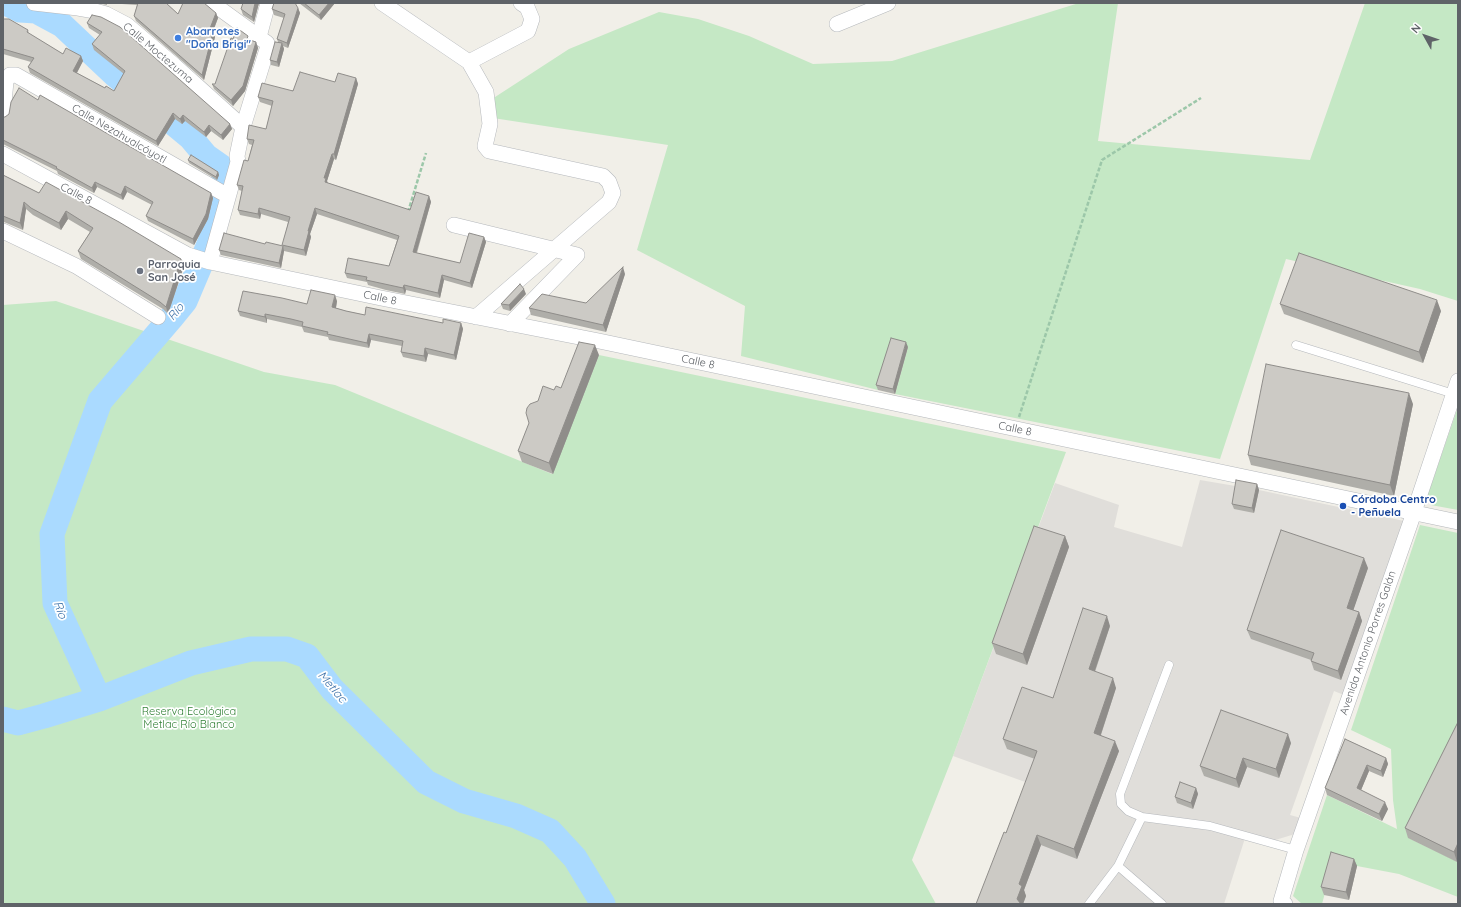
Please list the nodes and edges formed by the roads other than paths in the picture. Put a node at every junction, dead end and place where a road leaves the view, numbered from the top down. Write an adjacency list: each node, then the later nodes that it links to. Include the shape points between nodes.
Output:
1 (34, 3): 11 (street, Calle Moctezuma, via 95,11 127,25)
2 (212, 3): 8 (street)
3 (268, 3): 8 (street)
4 (382, 3): 9 (street)
5 (521, 3): 9 (street, via 527,7 532,19 528,31)
6 (888, 3): 7 (street)
7 (837, 24)
8 (259, 37): 11 (street, via 268,46)
9 (469, 62): 16 (street, via 486,92 490,124 485,146 489,151 603,176 610,182 613,193 609,202)
10 (3, 114): 13 (street, Calle Nezahualcóyotl, via 6,81 10,75 16,75)
11 (244, 127): 13 (street, via 238,162)
12 (3, 154): 17 (street, Calle 8, via 188,255)
13 (228, 196): 17 (street)
14 (454, 225): 16 (street)
15 (3, 231): 18 (street, via 76,266)
16 (555, 249): 19 (street); 20 (street, via 577,255)
17 (210, 262): 19 (street, Calle 8)
18 (158, 317)
19 (476, 317): 20 (street, Calle 8)
20 (510, 324): 23 (street, Calle 8, via 607,342)
21 (1296, 344): 22 (lane)
22 (1456, 387): 23 (street, Avenida Antonio Porres Galán)
23 (1413, 512): 24 (street, Calle 8); 27 (street, Avenida Antonio Porres Galán)
24 (1458, 522)
25 (1169, 665): 26 (lane, via 1120,794 1121,804 1128,811)
26 (1142, 817): 27 (lane, via 1210,826); 28 (lane)
27 (1296, 850): 29 (street, Avenida Antonio Porres Galán)
28 (1118, 866): 30 (lane); 31 (lane)
29 (1282, 903)
30 (1089, 904)
31 (1162, 904)

